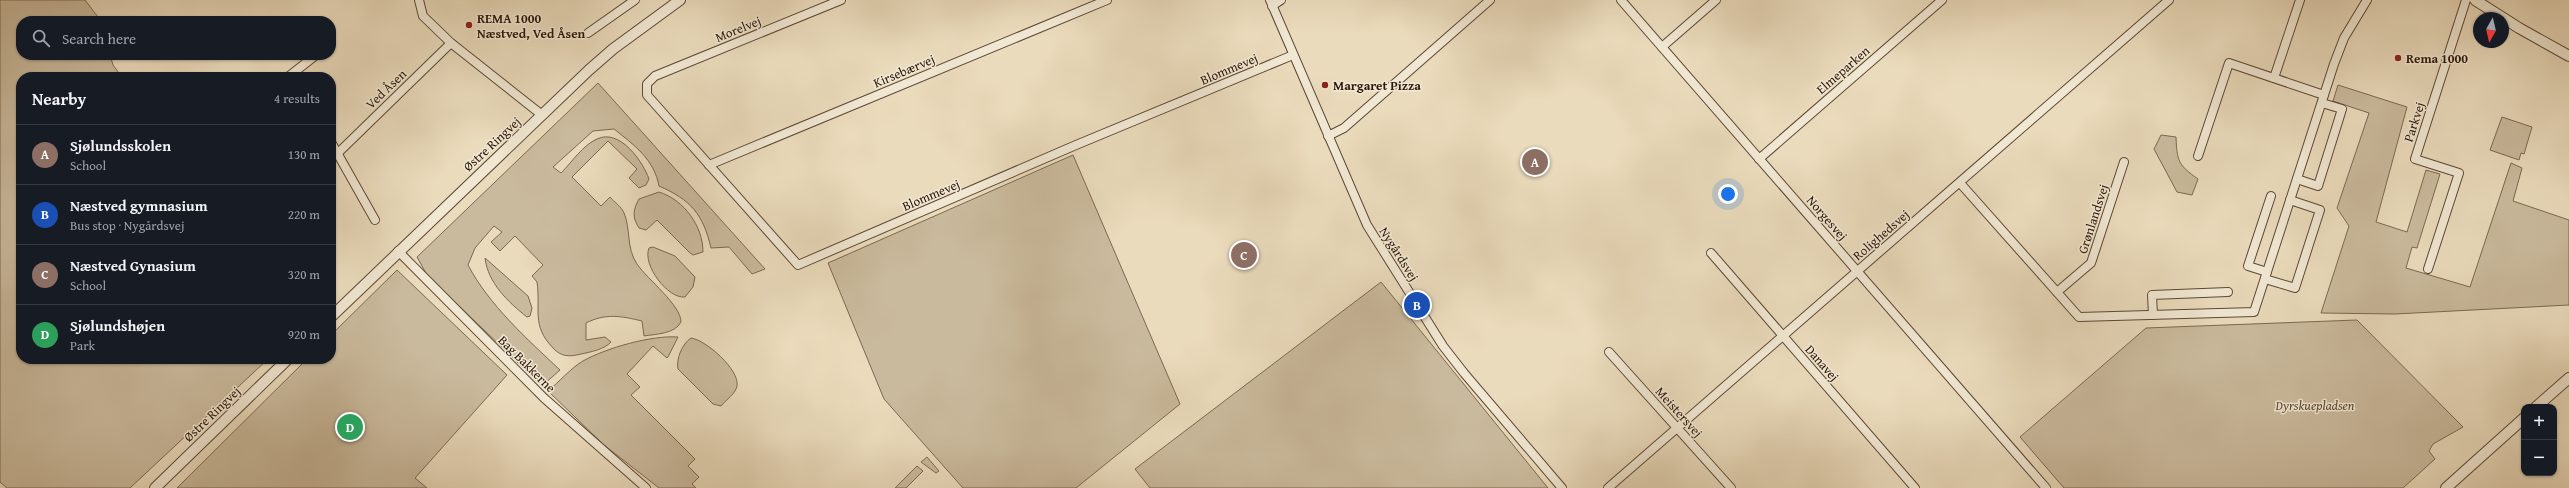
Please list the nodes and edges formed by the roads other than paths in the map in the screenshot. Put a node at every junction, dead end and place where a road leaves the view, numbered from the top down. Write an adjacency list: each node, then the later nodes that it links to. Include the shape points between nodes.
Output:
1 (419, 0): 18 (street, via 423,16)
2 (635, 0): 17 (street)
3 (680, 0): 27 (street, Østre Ringvej, via 613,49)
4 (841, 0): 25 (street, Morelvej, via 655,76)
5 (1107, 0): 34 (street, Kirsebærvej)
6 (1281, 0): 16 (street)
7 (1490, 0): 28 (street, via 1344,128)
8 (1621, 0): 19 (street, Norgesvej)
9 (1716, 0): 19 (street)
10 (1942, 0): 32 (street, Elmeparken)
11 (2169, 0): 36 (street, Rolighedsvej)
12 (2300, 0): 24 (street)
13 (2367, 0): 26 (street, via 2344,38)
14 (2466, 0): 42 (street, Parkvej, via 2415,159 2459,173)
15 (2476, 0): 21 (street, via 2518,28)
16 (1271, 3): 20 (street, Nygårdsvej)
17 (588, 33)
18 (451, 43): 27 (street); 30 (street, Ved Åsen)
19 (1662, 47): 32 (street, Norgesvej)
20 (1293, 55): 28 (street, Nygårdsvej); 34 (street, Blommevej, via 798,265)
21 (2569, 56)
22 (310, 60): 23 (street)
23 (294, 72)
24 (2274, 78): 26 (street); 31 (street, via 2229,63)
25 (647, 84): 34 (street, Blommevej, via 647,95)
26 (2323, 99): 35 (street); 35 (street, via 2342,109 2318,186)
27 (542, 115): 40 (street, Østre Ringvej)
28 (1328, 136): 58 (street, Nygårdsvej, via 1367,225 1443,346)
29 (336, 150): 30 (street)
30 (338, 153): 39 (street)
31 (2198, 156)
32 (1759, 159): 43 (street, Norgesvej)
33 (2124, 162): 45 (street, Grønlandsvej, via 2091,263)
34 (709, 165)
35 (2297, 179): 38 (street)
36 (1960, 183): 43 (street, Rolighedsvej); 45 (street)
37 (2271, 196): 44 (street, via 2248,266)
38 (2290, 200): 44 (street); 44 (street, via 2320,210 2295,288)
39 (375, 220)
40 (398, 251): 47 (street, Østre Ringvej); 57 (street, Bag Bakkerne, via 544,398)
41 (1711, 253): 49 (street, Danavej)
42 (2428, 269)
43 (1858, 272): 49 (street, Rolighedsvej); 62 (street, Norgesvej)
44 (2266, 276): 48 (street, via 2254,312)
45 (2057, 292): 48 (street, via 2079,317)
46 (2228, 292): 48 (street, via 2152,295)
47 (336, 312)
48 (2152, 315)
49 (1783, 337): 55 (street, Rolighedsvej); 61 (street, Danavej)
50 (1609, 352): 55 (street, Meistersvej)
51 (283, 364): 56 (street, Østre Ringvej)
52 (2569, 378): 53 (street)
53 (2539, 404)
54 (2521, 421): 63 (street)
55 (1678, 428): 59 (street, Rolighedsvej); 60 (street, Meistersvej)
56 (155, 488)
57 (646, 488)
58 (1562, 488)
59 (1608, 488)
60 (1731, 488)
61 (1915, 488)
62 (2046, 488)
63 (2446, 488)

